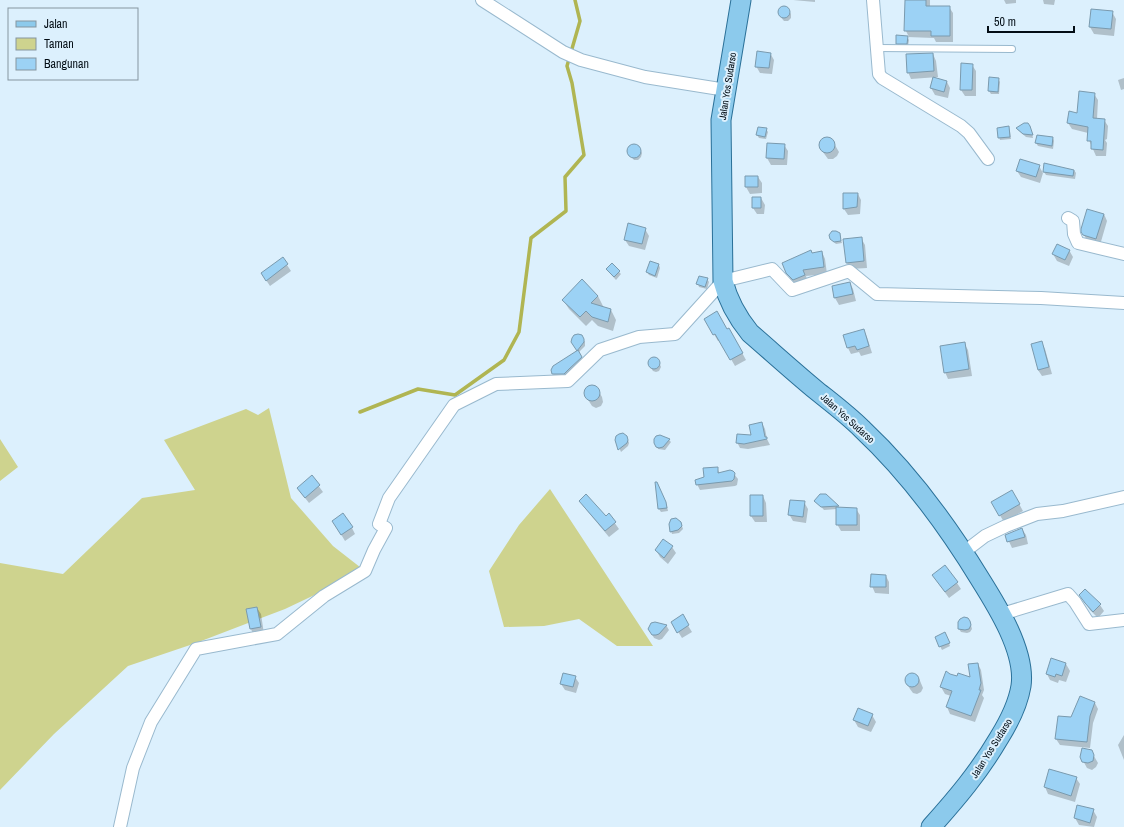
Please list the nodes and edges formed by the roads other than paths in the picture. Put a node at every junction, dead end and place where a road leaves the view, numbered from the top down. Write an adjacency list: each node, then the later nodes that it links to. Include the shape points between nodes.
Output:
1 (482, 0): 6 (street, via 568,55 645,77)
2 (741, 0): 6 (main road, Jalan Yos Sudarso)
3 (873, 0): 4 (street)
4 (877, 48): 5 (lane); 7 (street, via 879,74 882,78 961,126)
5 (1012, 49)
6 (726, 90): 10 (main road, Jalan Yos Sudarso, via 721,120)
7 (988, 159)
8 (1068, 218): 9 (street, via 1073,220 1078,243)
9 (1124, 254)
10 (723, 281): 11 (street, via 772,269 792,290 849,271 877,294); 13 (main road, Jalan Yos Sudarso, via 732,307 750,333 862,428 928,502); 16 (street, via 674,334 639,337 600,350 568,381 496,384 454,405 389,498 379,524 386,528 365,571 324,596 277,634 196,649 152,722 133,768)
11 (1124, 302)
12 (1124, 497): 13 (street, via 1063,511 1037,514 984,536)
13 (964, 552): 14 (main road, Jalan Yos Sudarso)
14 (1002, 614): 15 (street, via 1068,594 1089,624); 17 (main road, Jalan Yos Sudarso, via 1018,653 1021,685 1017,700 1005,728 977,772)
15 (1124, 620)
16 (120, 827)
17 (931, 827)

